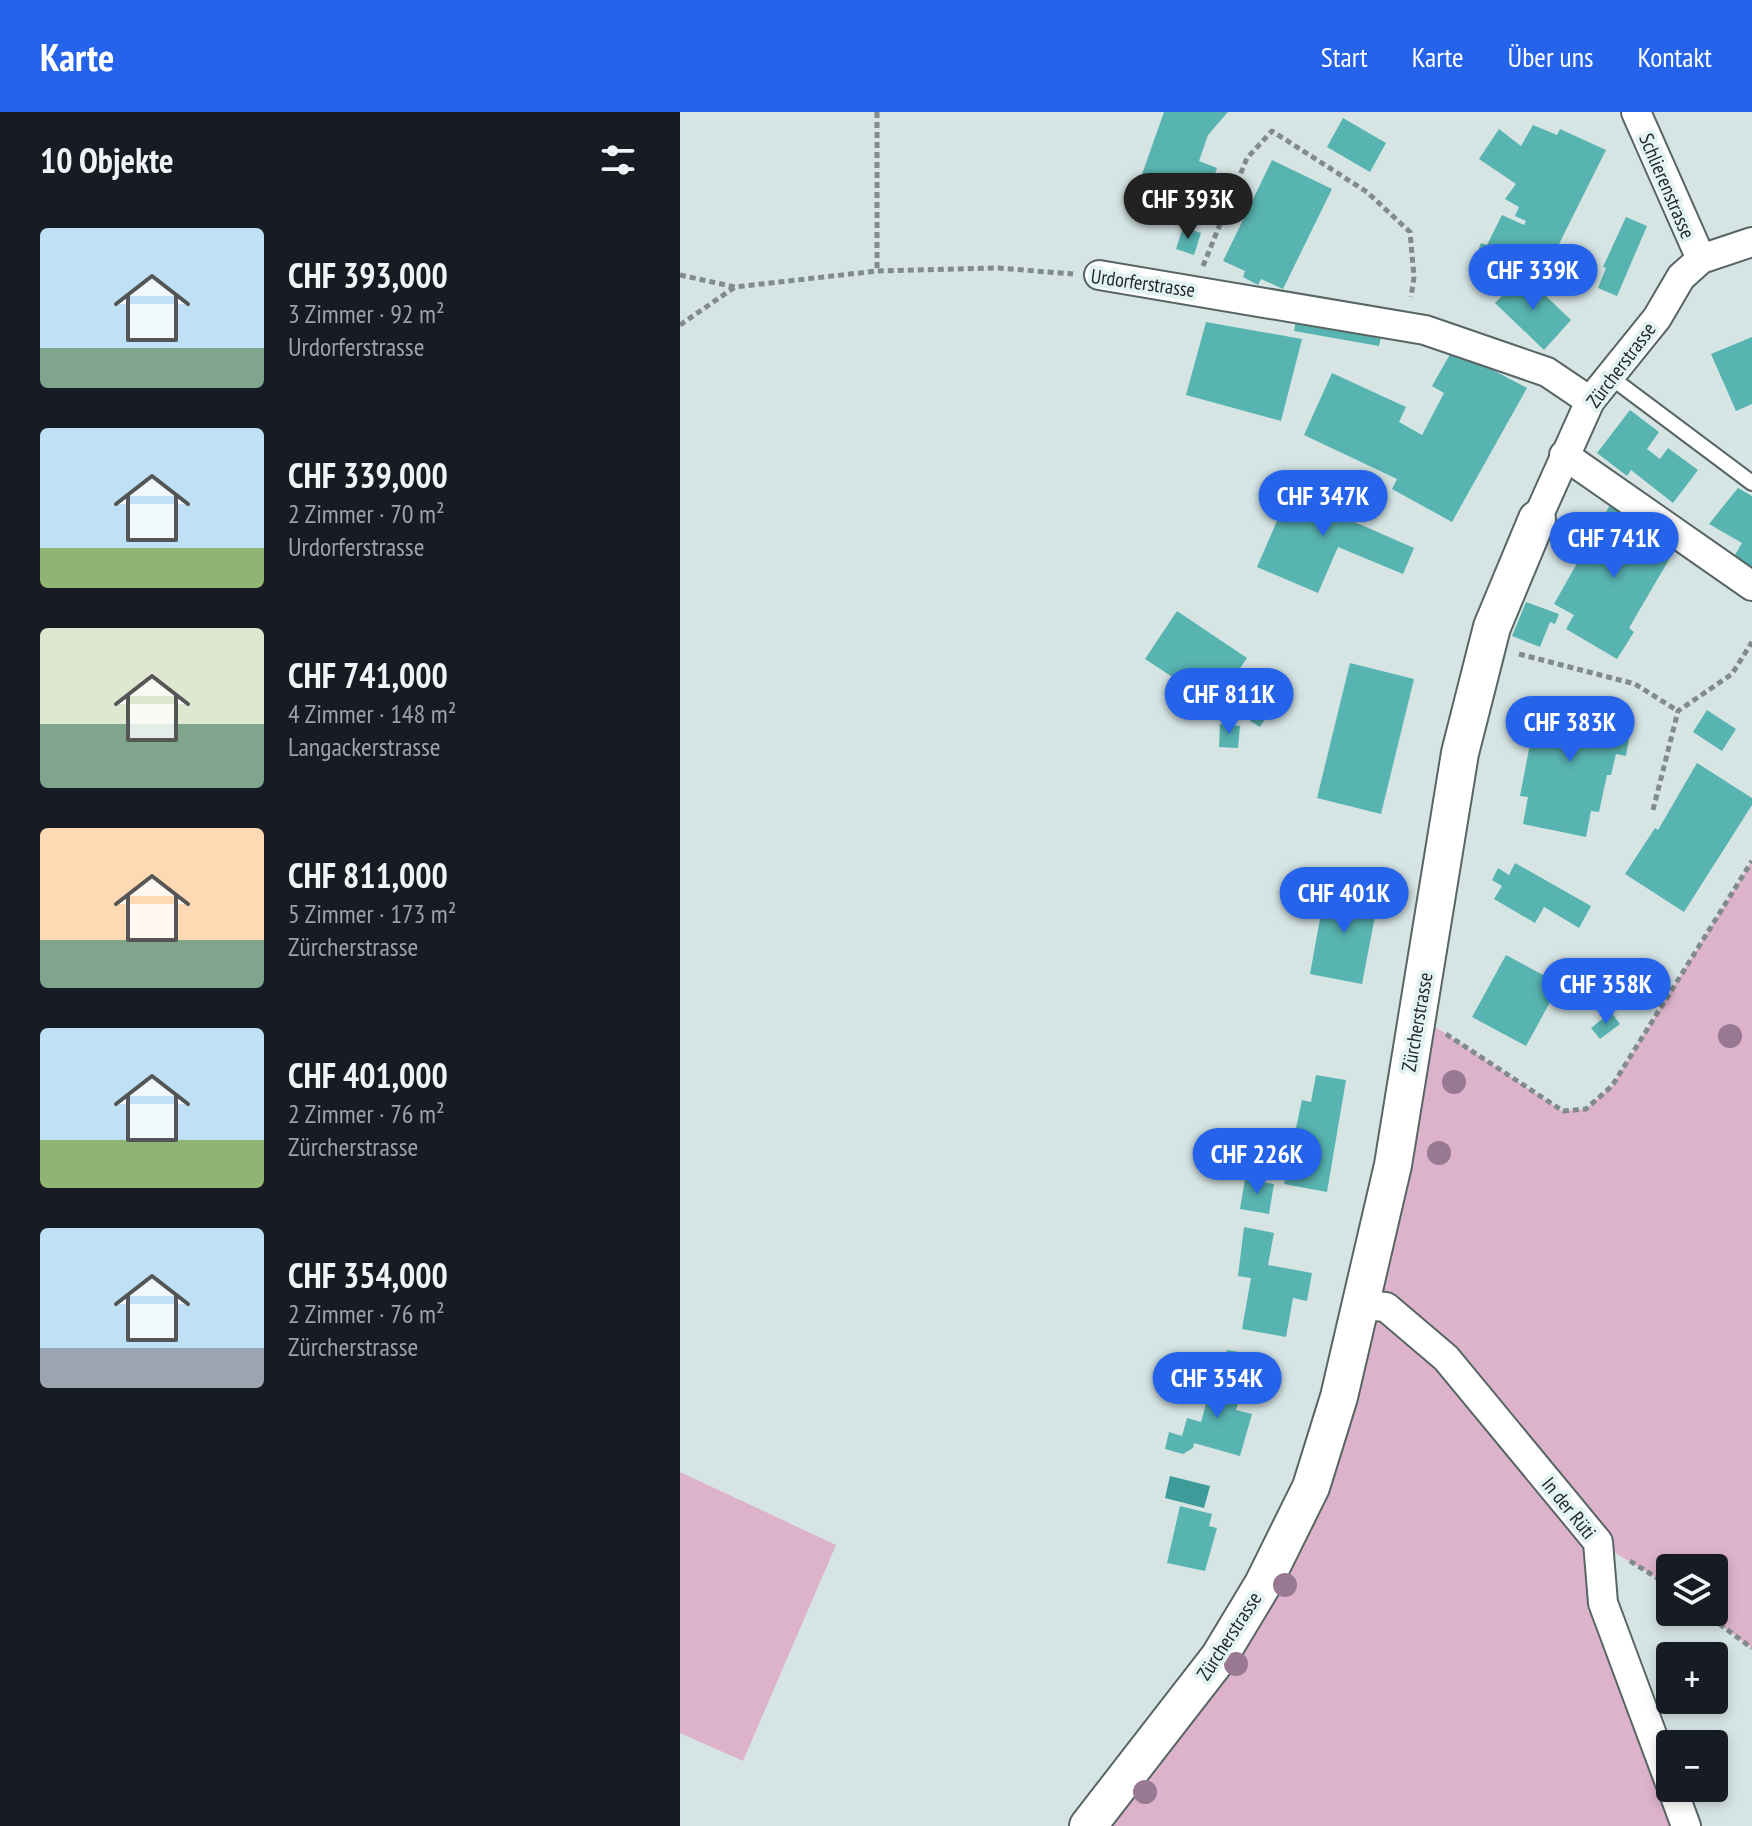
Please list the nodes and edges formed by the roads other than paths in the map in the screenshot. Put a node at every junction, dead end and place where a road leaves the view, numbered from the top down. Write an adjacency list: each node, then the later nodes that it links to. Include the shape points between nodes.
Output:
1 (1636, 112): 3 (street, Schlierenstrasse)
2 (1752, 242): 3 (street, Zürcherstrasse)
3 (1701, 259): 5 (street, Zürcherstrasse, via 1681,277 1657,318)
4 (1099, 275): 6 (street, Urdorferstrasse, via 1405,326 1547,372)
5 (1609, 376): 6 (street, Zürcherstrasse); 8 (lane)
6 (1590, 401): 7 (street, Zürcherstrasse)
7 (1564, 455): 9 (street, Zürcherstrasse); 10 (street)
8 (1752, 483)
9 (1537, 519): 11 (street, Zürcherstrasse, via 1492,627 1460,753 1393,1165)
10 (1752, 586)
11 (1361, 1305): 12 (street, In der Rüti, via 1386,1307 1446,1358 1598,1542 1603,1603); 14 (street, Zürcherstrasse, via 1311,1487 1263,1584 1219,1657)
12 (1656, 1746)
13 (1677, 1802): 15 (street, In der Rüti)
14 (1088, 1826)
15 (1686, 1826)

